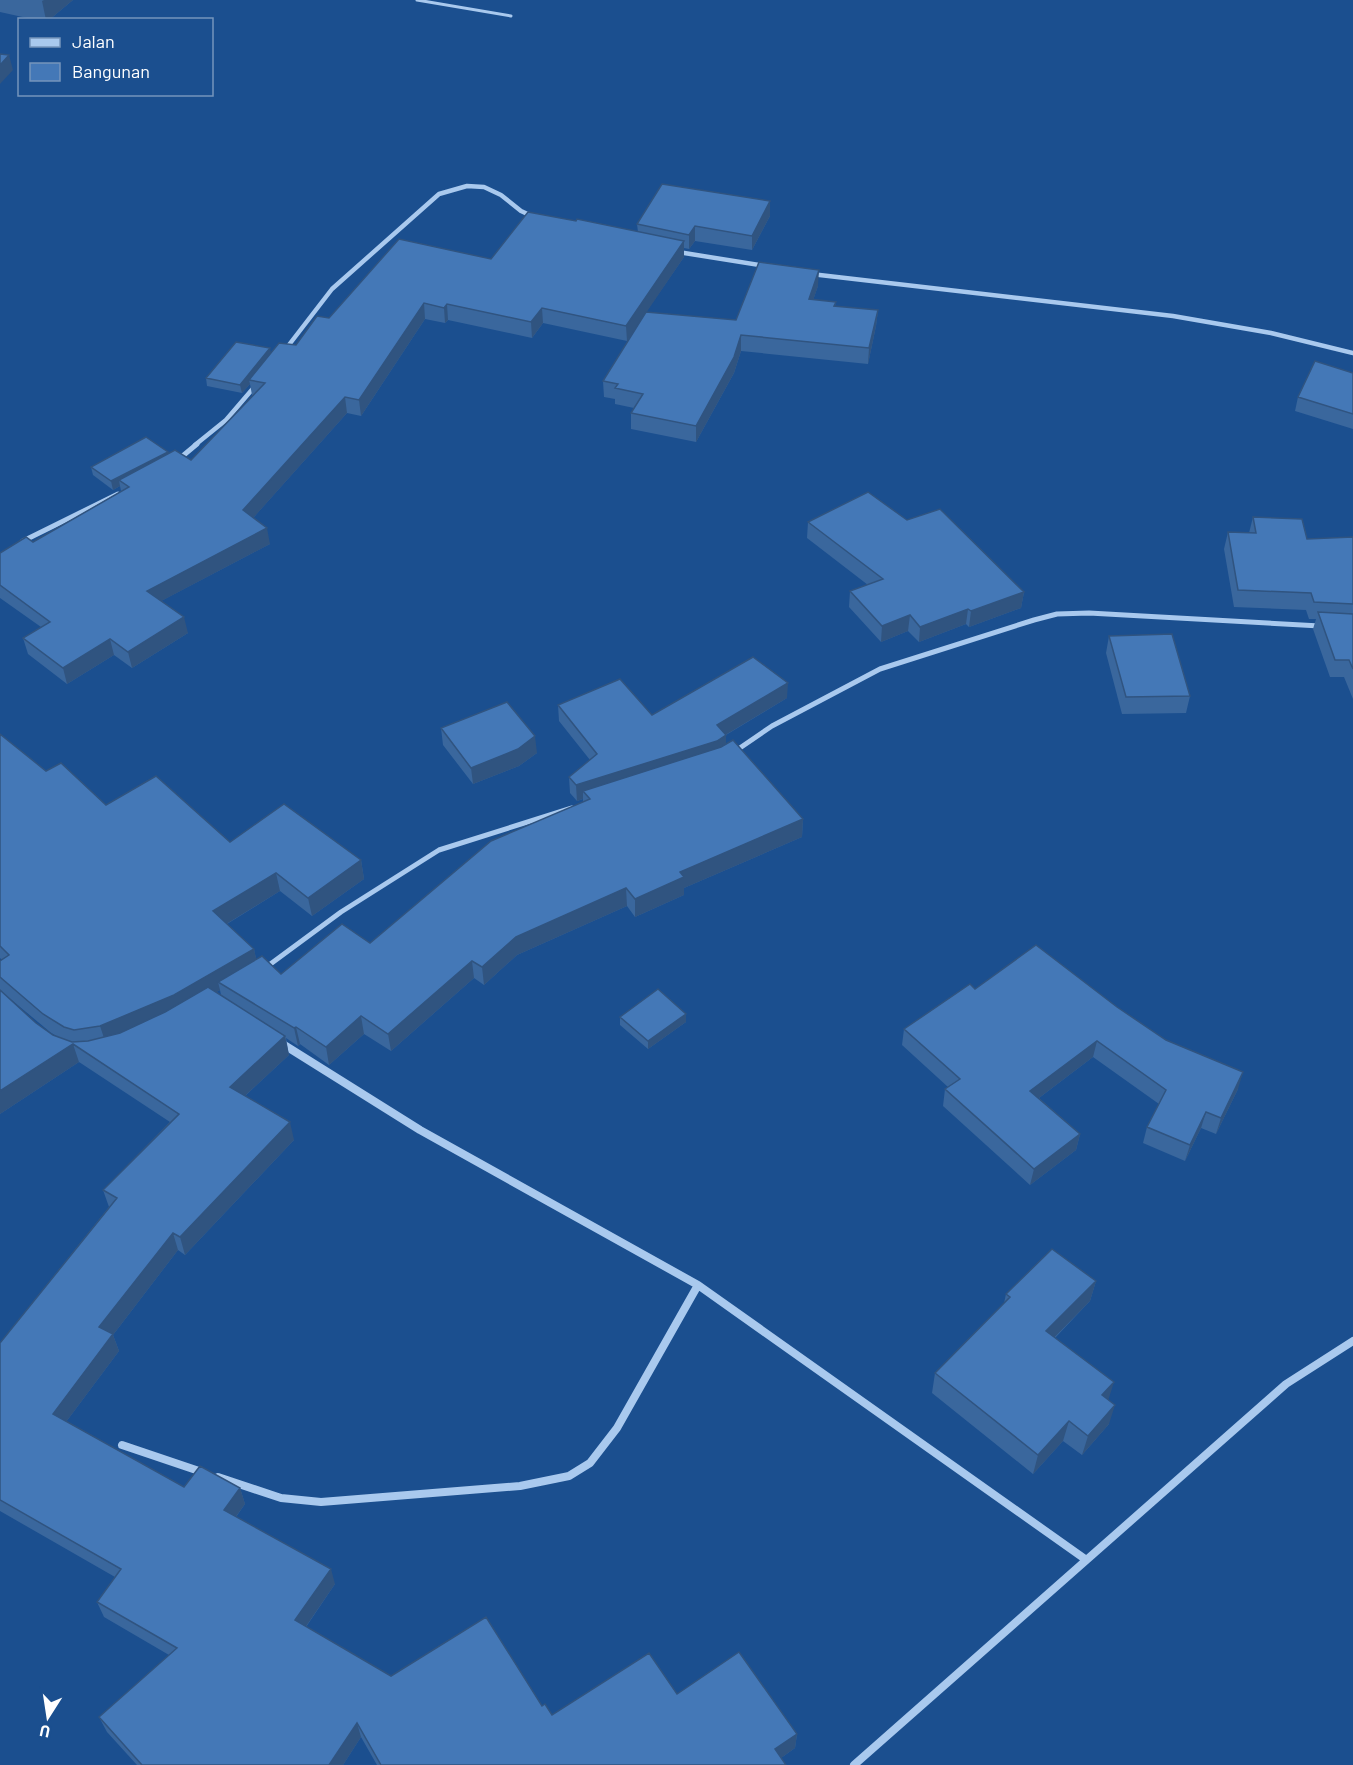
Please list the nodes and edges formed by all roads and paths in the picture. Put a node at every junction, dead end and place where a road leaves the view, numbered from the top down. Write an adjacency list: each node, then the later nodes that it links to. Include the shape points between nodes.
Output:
1 (417, 0): 2 (lane)
2 (511, 16)
3 (543, 219): 8 (street, via 523,214 508,199 482,185 458,186 439,194 332,289)
4 (675, 251): 5 (street)
5 (776, 268)
6 (809, 273): 7 (street, via 1173,316 1271,333)
7 (1353, 353)
8 (280, 356)
9 (260, 380): 10 (street, via 226,420)
10 (171, 466)
11 (119, 493): 12 (street)
12 (20, 543)
13 (1332, 626): 14 (street, via 1057,614 880,669 772,726)
14 (729, 755)
15 (583, 804): 16 (street, via 439,850 341,912)
16 (257, 974)
17 (271, 1036): 18 (street, via 420,1130)
18 (698, 1285): 20 (street, via 617,1428 590,1463 569,1476 520,1486 321,1502 281,1498); 21 (street)
19 (1353, 1341): 21 (street, via 1286,1384)
20 (122, 1445)
21 (1085, 1559): 22 (street)
22 (854, 1765)

